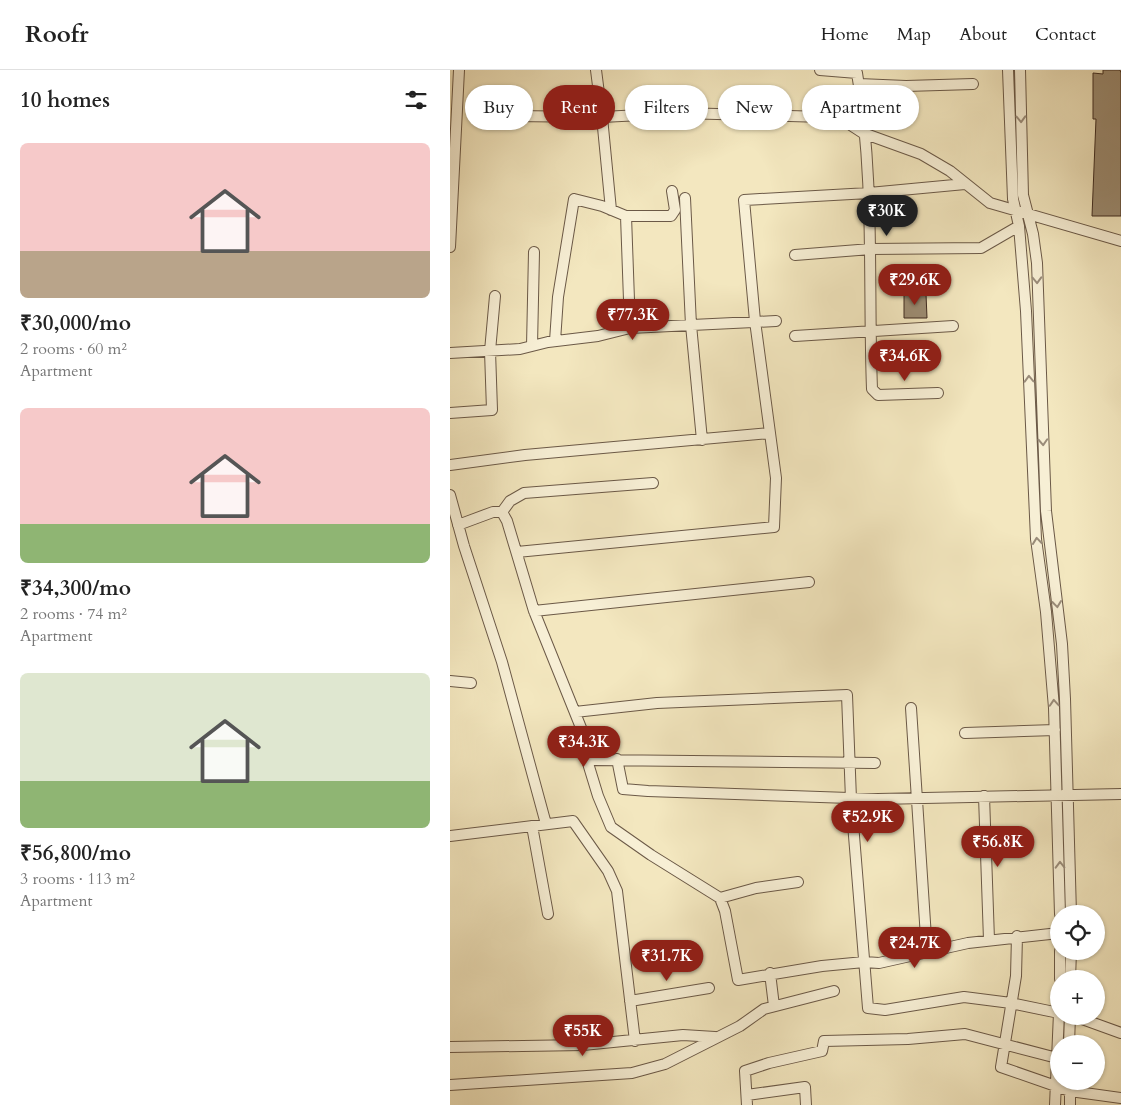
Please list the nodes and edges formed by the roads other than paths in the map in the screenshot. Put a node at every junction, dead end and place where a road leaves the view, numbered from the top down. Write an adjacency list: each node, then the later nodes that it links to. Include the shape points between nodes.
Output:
1 (459, 70): 22 (street)
2 (596, 70): 8 (street)
3 (820, 70): 6 (street, via 857,74)
4 (1008, 70): 17 (street, via 1010,150)
5 (1020, 70): 18 (street, one-way to 18, via 1023,195)
6 (859, 84): 7 (street); 11 (street)
7 (973, 84)
8 (598, 85)
9 (615, 116): 11 (street, via 680,113 824,117 843,120)
10 (603, 130): 16 (street)
11 (864, 133): 12 (street, via 921,154 950,171); 14 (street)
12 (964, 184): 14 (street); 17 (street, via 990,203)
13 (672, 191): 19 (street, via 675,210 671,216)
14 (869, 193): 23 (street); 27 (street, via 744,200)
15 (685, 198): 29 (street)
16 (611, 210): 19 (street); 34 (street, via 574,199 558,297)
17 (1016, 212): 18 (street); 20 (street)
18 (1028, 214): 21 (street); 43 (street, one-way to 43, via 1036,263)
19 (626, 216): 31 (street)
20 (1019, 226): 23 (street, via 981,248); 44 (street, one-way to 20, via 1026,311)
21 (1121, 241)
22 (450, 247)
23 (871, 249): 25 (street); 32 (street)
24 (534, 252): 35 (street)
25 (795, 255)
26 (496, 296): 36 (street)
27 (755, 321): 28 (street); 29 (street); 40 (street)
28 (776, 321)
29 (691, 325): 31 (street); 41 (street)
30 (953, 326): 32 (street)
31 (630, 328): 34 (street)
32 (869, 331): 33 (street); 38 (street, via 874,393)
33 (795, 336)
34 (555, 342): 35 (street)
35 (532, 346): 36 (street)
36 (490, 351): 37 (street); 39 (street, via 492,410)
37 (450, 353)
38 (938, 393)
39 (450, 413)
40 (770, 434): 41 (street); 49 (street, via 776,478 774,527)
41 (702, 440): 42 (street, via 525,455)
42 (450, 465)
43 (1044, 479): 44 (street); 62 (street, one-way to 62, via 1062,644)
44 (1032, 480): 56 (street, one-way to 44)
45 (653, 483): 47 (street, via 524,493 510,501)
46 (450, 495): 48 (street)
47 (502, 512): 48 (street, via 493,512); 49 (street)
48 (458, 525): 68 (street, via 502,662)
49 (517, 552): 51 (street)
50 (809, 582): 51 (street)
51 (534, 611): 55 (street)
52 (450, 680): 53 (street)
53 (471, 683)
54 (911, 708): 67 (street)
55 (575, 712): 59 (street); 61 (street, via 657,704 847,696)
56 (1055, 730): 57 (street); 64 (street)
57 (965, 733)
58 (617, 759): 59 (street); 61 (street); 66 (street, via 623,789)
59 (594, 760): 72 (street, via 587,760 611,827)
60 (876, 763): 61 (street)
61 (851, 764): 66 (street)
62 (1068, 794): 63 (street); 64 (street); 74 (street)
63 (1121, 794)
64 (1057, 795): 65 (street); 73 (street, one-way to 64)
65 (984, 796): 67 (street); 78 (street)
66 (851, 799): 67 (street); 80 (street)
67 (916, 799): 79 (street)
68 (546, 824): 69 (street); 84 (street, via 573,821 608,871 617,891)
69 (532, 826): 70 (street); 75 (street)
70 (450, 836)
71 (798, 882): 72 (street, via 756,888)
72 (720, 898): 81 (street, via 738,980)
73 (1060, 905)
74 (1071, 905)
75 (548, 914)
76 (1050, 934): 77 (street)
77 (1017, 936): 78 (street); 85 (street, via 1016,976)
78 (990, 940): 79 (street)
79 (927, 953): 80 (street, via 879,963)
80 (864, 962): 81 (street); 85 (street, via 868,1008 885,1010 964,997)
81 (770, 973): 86 (street)
82 (709, 988): 84 (street)
83 (834, 991): 86 (street)
84 (630, 1001): 91 (street)
85 (1011, 1003): 87 (street); 92 (street)
86 (774, 1006): 90 (street)
87 (1050, 1011)
88 (1098, 1025): 89 (street)
89 (1121, 1033)
90 (715, 1037): 91 (street); 96 (street, via 665,1064 632,1073)
91 (635, 1040): 93 (street)
92 (1006, 1044): 94 (street); 95 (street, via 1001,1067); 101 (street, via 965,1034 824,1041 822,1051 769,1062 745,1071)
93 (450, 1047)
94 (1050, 1056)
95 (1050, 1084)
96 (450, 1085)
97 (1056, 1090): 103 (street)
98 (1070, 1090): 104 (street)
99 (1087, 1090): 100 (street)
100 (1121, 1098)
101 (747, 1100): 102 (street, via 805,1087)
102 (806, 1105)
103 (1055, 1105)
104 (1070, 1105)

